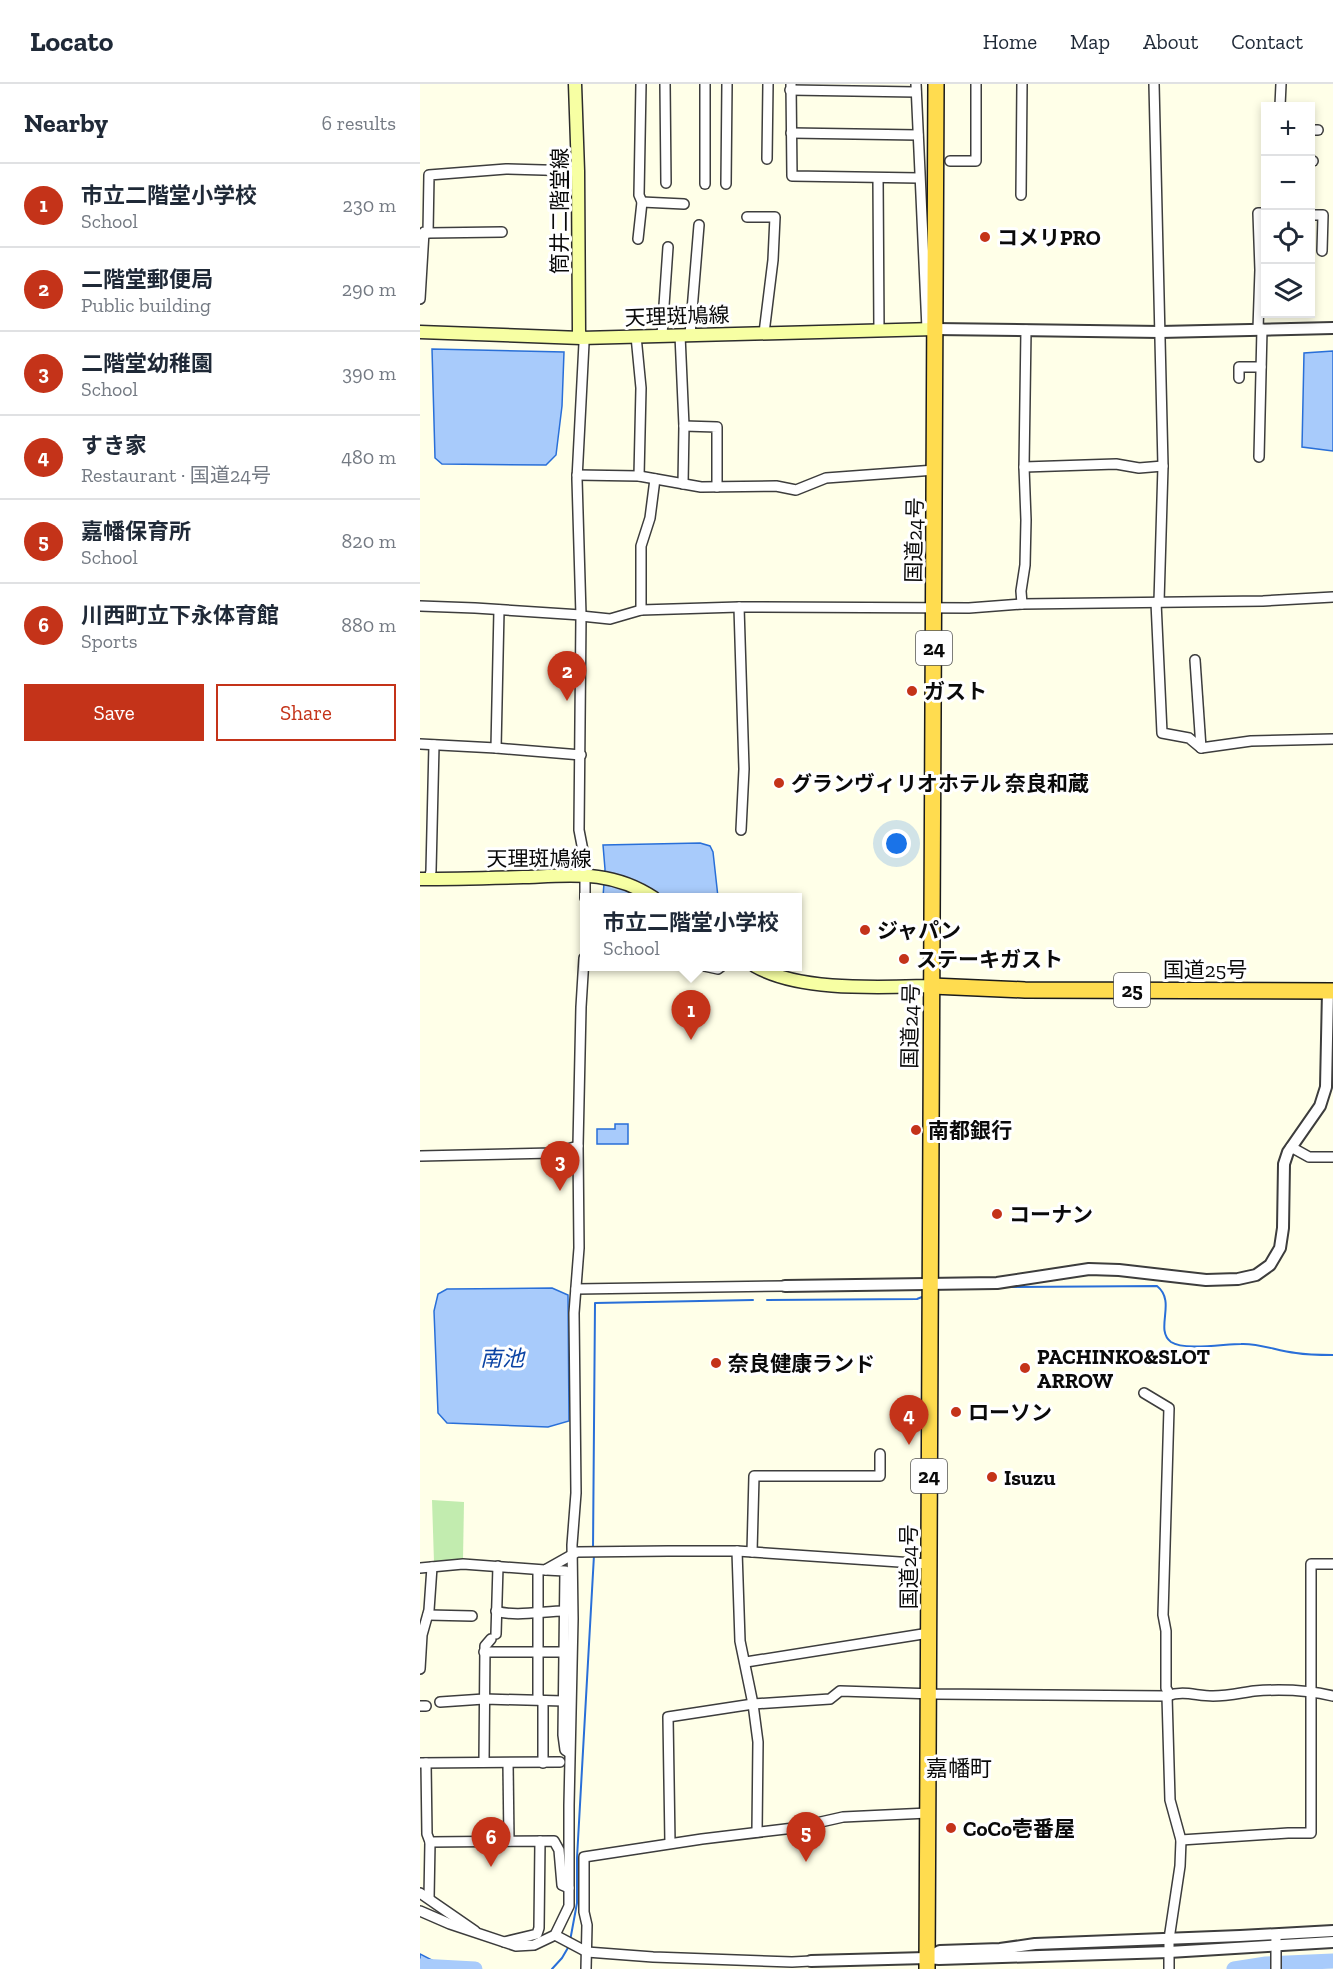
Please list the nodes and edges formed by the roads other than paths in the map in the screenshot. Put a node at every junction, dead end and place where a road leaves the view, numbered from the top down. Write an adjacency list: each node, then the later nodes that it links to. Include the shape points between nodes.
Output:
1 (575, 84): 19 (main road, 筒井二階堂線)
2 (641, 84): 26 (street)
3 (665, 84): 22 (street)
4 (705, 84): 23 (street)
5 (727, 84): 24 (street)
6 (768, 84): 17 (street)
7 (936, 84): 39 (highway, 国道24号 / 24, via 935,310)
8 (976, 84): 18 (street, via 976,161)
9 (1022, 84): 25 (street)
10 (1154, 84): 44 (street)
11 (1281, 84): 14 (street)
12 (791, 87): 13 (street); 15 (street)
13 (916, 88): 16 (street)
14 (1280, 102)
15 (791, 133): 16 (street); 20 (street, via 792,176)
16 (918, 135): 21 (street)
17 (767, 159)
18 (950, 161)
19 (578, 171): 32 (street, via 506,170 429,176); 49 (main road, 筒井二階堂線)
20 (878, 178): 21 (street); 41 (street)
21 (919, 178): 39 (street)
22 (666, 183)
23 (705, 184)
24 (726, 184)
25 (1021, 195)
26 (642, 202): 27 (street); 34 (street)
27 (684, 204)
28 (1261, 213): 40 (street)
29 (1315, 215): 36 (street, via 1323,215)
30 (747, 217): 45 (street, via 775,217)
31 (699, 225): 47 (street)
32 (428, 232): 33 (street); 37 (street, via 424,232)
33 (502, 232)
34 (638, 239)
35 (668, 247): 46 (street)
36 (1322, 251)
37 (420, 299)
38 (1333, 328): 40 (street)
39 (931, 329): 41 (main road, 天理斑鳩線); 42 (street); 56 (highway, 国道24号 / 24)
40 (1260, 329): 44 (street); 50 (street)
41 (879, 330): 45 (main road, 天理斑鳩線)
42 (1026, 330): 44 (street); 55 (street)
43 (420, 332): 49 (main road, 天理斑鳩線)
44 (1160, 332): 54 (street)
45 (764, 333): 47 (main road, 天理斑鳩線)
46 (662, 335): 47 (main road, 天理斑鳩線); 48 (main road, 天理斑鳩線)
47 (685, 335): 52 (street)
48 (636, 336): 49 (main road, 天理斑鳩線); 58 (street, via 641,388)
49 (581, 338): 57 (street, via 584,343)
50 (1261, 367): 51 (street, via 1239,367); 53 (street)
51 (1239, 378)
52 (684, 426): 60 (street); 61 (street, via 717,427)
53 (1259, 457)
54 (1163, 466): 55 (street); 63 (street)
55 (1024, 467): 64 (street)
56 (935, 470): 61 (street, via 826,478 796,489); 67 (highway, 国道24号 / 24)
57 (577, 475): 58 (street); 70 (street)
58 (639, 476): 59 (street)
59 (655, 479): 60 (street); 69 (street, via 650,518 641,546)
60 (683, 484): 61 (street)
61 (717, 487)
62 (1333, 597): 63 (street)
63 (1158, 602): 64 (street); 76 (street, via 1162,733 1189,738)
64 (1022, 604): 67 (street)
65 (420, 606): 68 (street)
66 (739, 607): 67 (street); 69 (street); 78 (street, via 744,769)
67 (934, 608): 85 (highway, 国道24号 / 24)
68 (499, 610): 70 (street); 75 (street)
69 (641, 610): 70 (street, via 610,619)
70 (581, 616): 77 (street)
71 (1196, 660): 76 (street)
72 (1333, 739): 76 (street, via 1251,741)
73 (420, 744): 74 (street)
74 (434, 745): 75 (street); 80 (street)
75 (496, 748): 77 (street)
76 (1201, 748)
77 (581, 755): 79 (street, via 579,830)
78 (741, 830)
79 (585, 874): 80 (main road, 天理斑鳩線); 81 (street); 82 (main road, 天理斑鳩線)
80 (424, 879)
81 (585, 893)
82 (646, 893)
83 (584, 971): 87 (street)
84 (768, 971): 85 (main road, via 794,981 835,985)
85 (932, 986): 86 (highway, 国道25号 / 25); 91 (highway, 国道24号 / 24)
86 (1330, 991): 88 (street, via 1326,1087 1320,1106)
87 (578, 1146): 89 (street, via 553,1153); 93 (street)
88 (1291, 1147): 90 (street, via 1309,1157); 91 (street, via 1284,1164 1280,1248 1270,1264 1256,1275 1206,1280 1089,1269 997,1283)
89 (420, 1156)
90 (1333, 1157)
91 (930, 1285): 92 (street); 99 (highway, 国道24号 / 24)
92 (785, 1286): 93 (street)
93 (576, 1288): 98 (street, via 576,1493)
94 (1144, 1394): 119 (street, via 1169,1408 1163,1615)
95 (880, 1454): 97 (street, via 880,1476 754,1476)
96 (737, 1551): 97 (street); 98 (street, via 588,1552); 115 (street, via 740,1641)
97 (752, 1552): 99 (street)
98 (569, 1556): 104 (street); 105 (street); 126 (street, via 573,1619)
99 (929, 1564): 111 (highway, 国道24号 / 24)
100 (1333, 1564): 117 (street, via 1311,1564)
101 (498, 1566): 102 (street); 104 (street); 106 (street)
102 (432, 1567): 103 (street); 109 (street)
103 (420, 1568)
104 (542, 1570): 105 (street); 108 (street)
105 (566, 1571): 107 (street)
106 (496, 1611): 108 (street); 112 (street, via 493,1636)
107 (565, 1611): 108 (street); 114 (street)
108 (538, 1612): 113 (street)
109 (428, 1615): 110 (street); 116 (street, via 422,1635)
110 (472, 1617)
111 (929, 1633): 115 (street); 118 (highway, 国道24号 / 24)
112 (484, 1652): 113 (street); 121 (street)
113 (538, 1652): 114 (street); 122 (street)
114 (565, 1652): 123 (street)
115 (746, 1662): 125 (street)
116 (420, 1669)
117 (1311, 1691): 119 (street); 120 (street); 134 (street, via 1311,1833)
118 (929, 1694): 119 (street); 125 (street, via 840,1691 830,1699); 132 (highway, 国道24号 / 24)
119 (1168, 1696): 134 (street, via 1170,1800)
120 (1333, 1696)
121 (484, 1699): 122 (street); 124 (street); 127 (street)
122 (540, 1700): 123 (street); 131 (street)
123 (564, 1701): 126 (street, via 563,1735 565,1750)
124 (440, 1702)
125 (753, 1704): 133 (street, via 758,1742); 138 (street, via 668,1718)
126 (570, 1754): 139 (street)
127 (484, 1762): 129 (street); 130 (street)
128 (560, 1762): 131 (street)
129 (423, 1763): 135 (street)
130 (508, 1763): 131 (street); 136 (street)
131 (543, 1763)
132 (928, 1813): 133 (street, via 843,1817); 154 (highway, 国道24号 / 24)
133 (757, 1832): 138 (street)
134 (1181, 1840): 147 (street)
135 (430, 1842): 136 (street); 140 (street)
136 (509, 1842): 137 (street)
137 (540, 1842): 139 (street, via 554,1842 559,1850 562,1885); 148 (street, via 537,1934)
138 (670, 1844): 143 (street, via 584,1857)
139 (569, 1888): 141 (street)
140 (424, 1896): 145 (street)
141 (570, 1906): 143 (street); 146 (street)
142 (420, 1911): 145 (street)
143 (583, 1912): 151 (street)
144 (1333, 1930): 150 (street)
145 (479, 1935): 148 (street)
146 (558, 1937): 148 (street, via 534,1945); 151 (street)
147 (1169, 1939): 150 (street); 152 (street); 154 (street, via 940,1951)
148 (504, 1942)
149 (1333, 1942): 150 (street)
150 (1276, 1944): 152 (street); 156 (street)
151 (587, 1955): 153 (street); 155 (street)
152 (1169, 1960): 154 (street, via 939,1959)
153 (811, 1961): 154 (street)
154 (926, 1964)
155 (586, 1969)
156 (1276, 1969)

